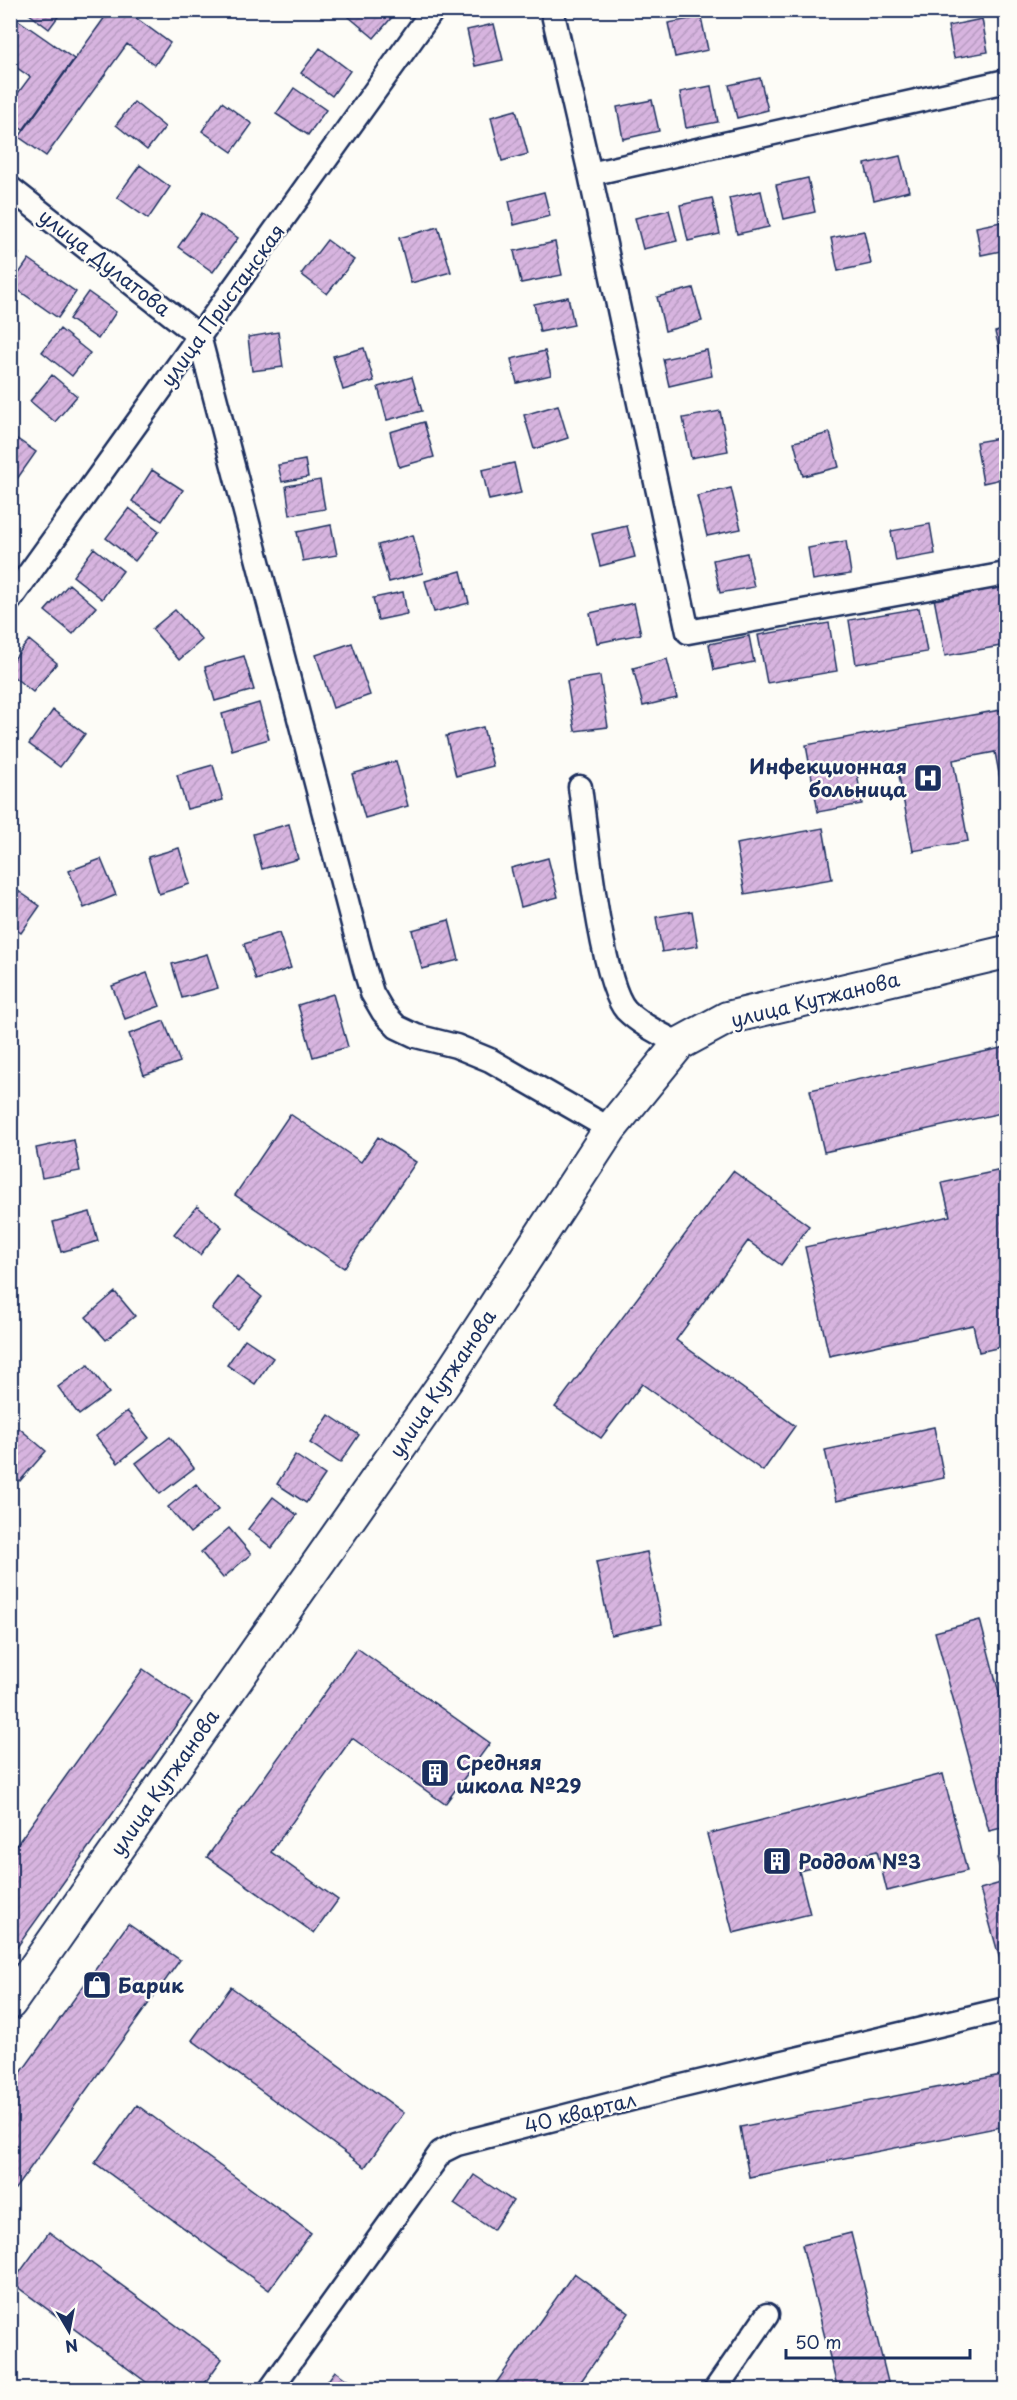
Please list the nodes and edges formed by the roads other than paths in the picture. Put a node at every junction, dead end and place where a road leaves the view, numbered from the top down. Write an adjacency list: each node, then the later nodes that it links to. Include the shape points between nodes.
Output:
1 (433, 10): 6 (street, улица Пристанская)
2 (552, 10): 4 (street)
3 (1006, 81): 4 (street)
4 (590, 174): 7 (street, via 688,632)
5 (10, 188): 6 (street, улица Дулатова)
6 (199, 336): 8 (street, улица Пристанская); 12 (street, via 372,993 397,1027 490,1060)
7 (1006, 574)
8 (10, 600)
9 (580, 787): 11 (street, via 612,981 624,1008 642,1024)
10 (1006, 952): 11 (street, улица Кутжанова, via 727,1018)
11 (679, 1044): 12 (street, улица Кутжанова)
12 (610, 1129): 13 (street, улица Кутжанова, via 447,1379)
13 (10, 2003)
14 (1006, 2009): 16 (street, 40 квартал, via 674,2088 457,2144 441,2152)
15 (767, 2315): 17 (street)
16 (270, 2390)
17 (715, 2390)

